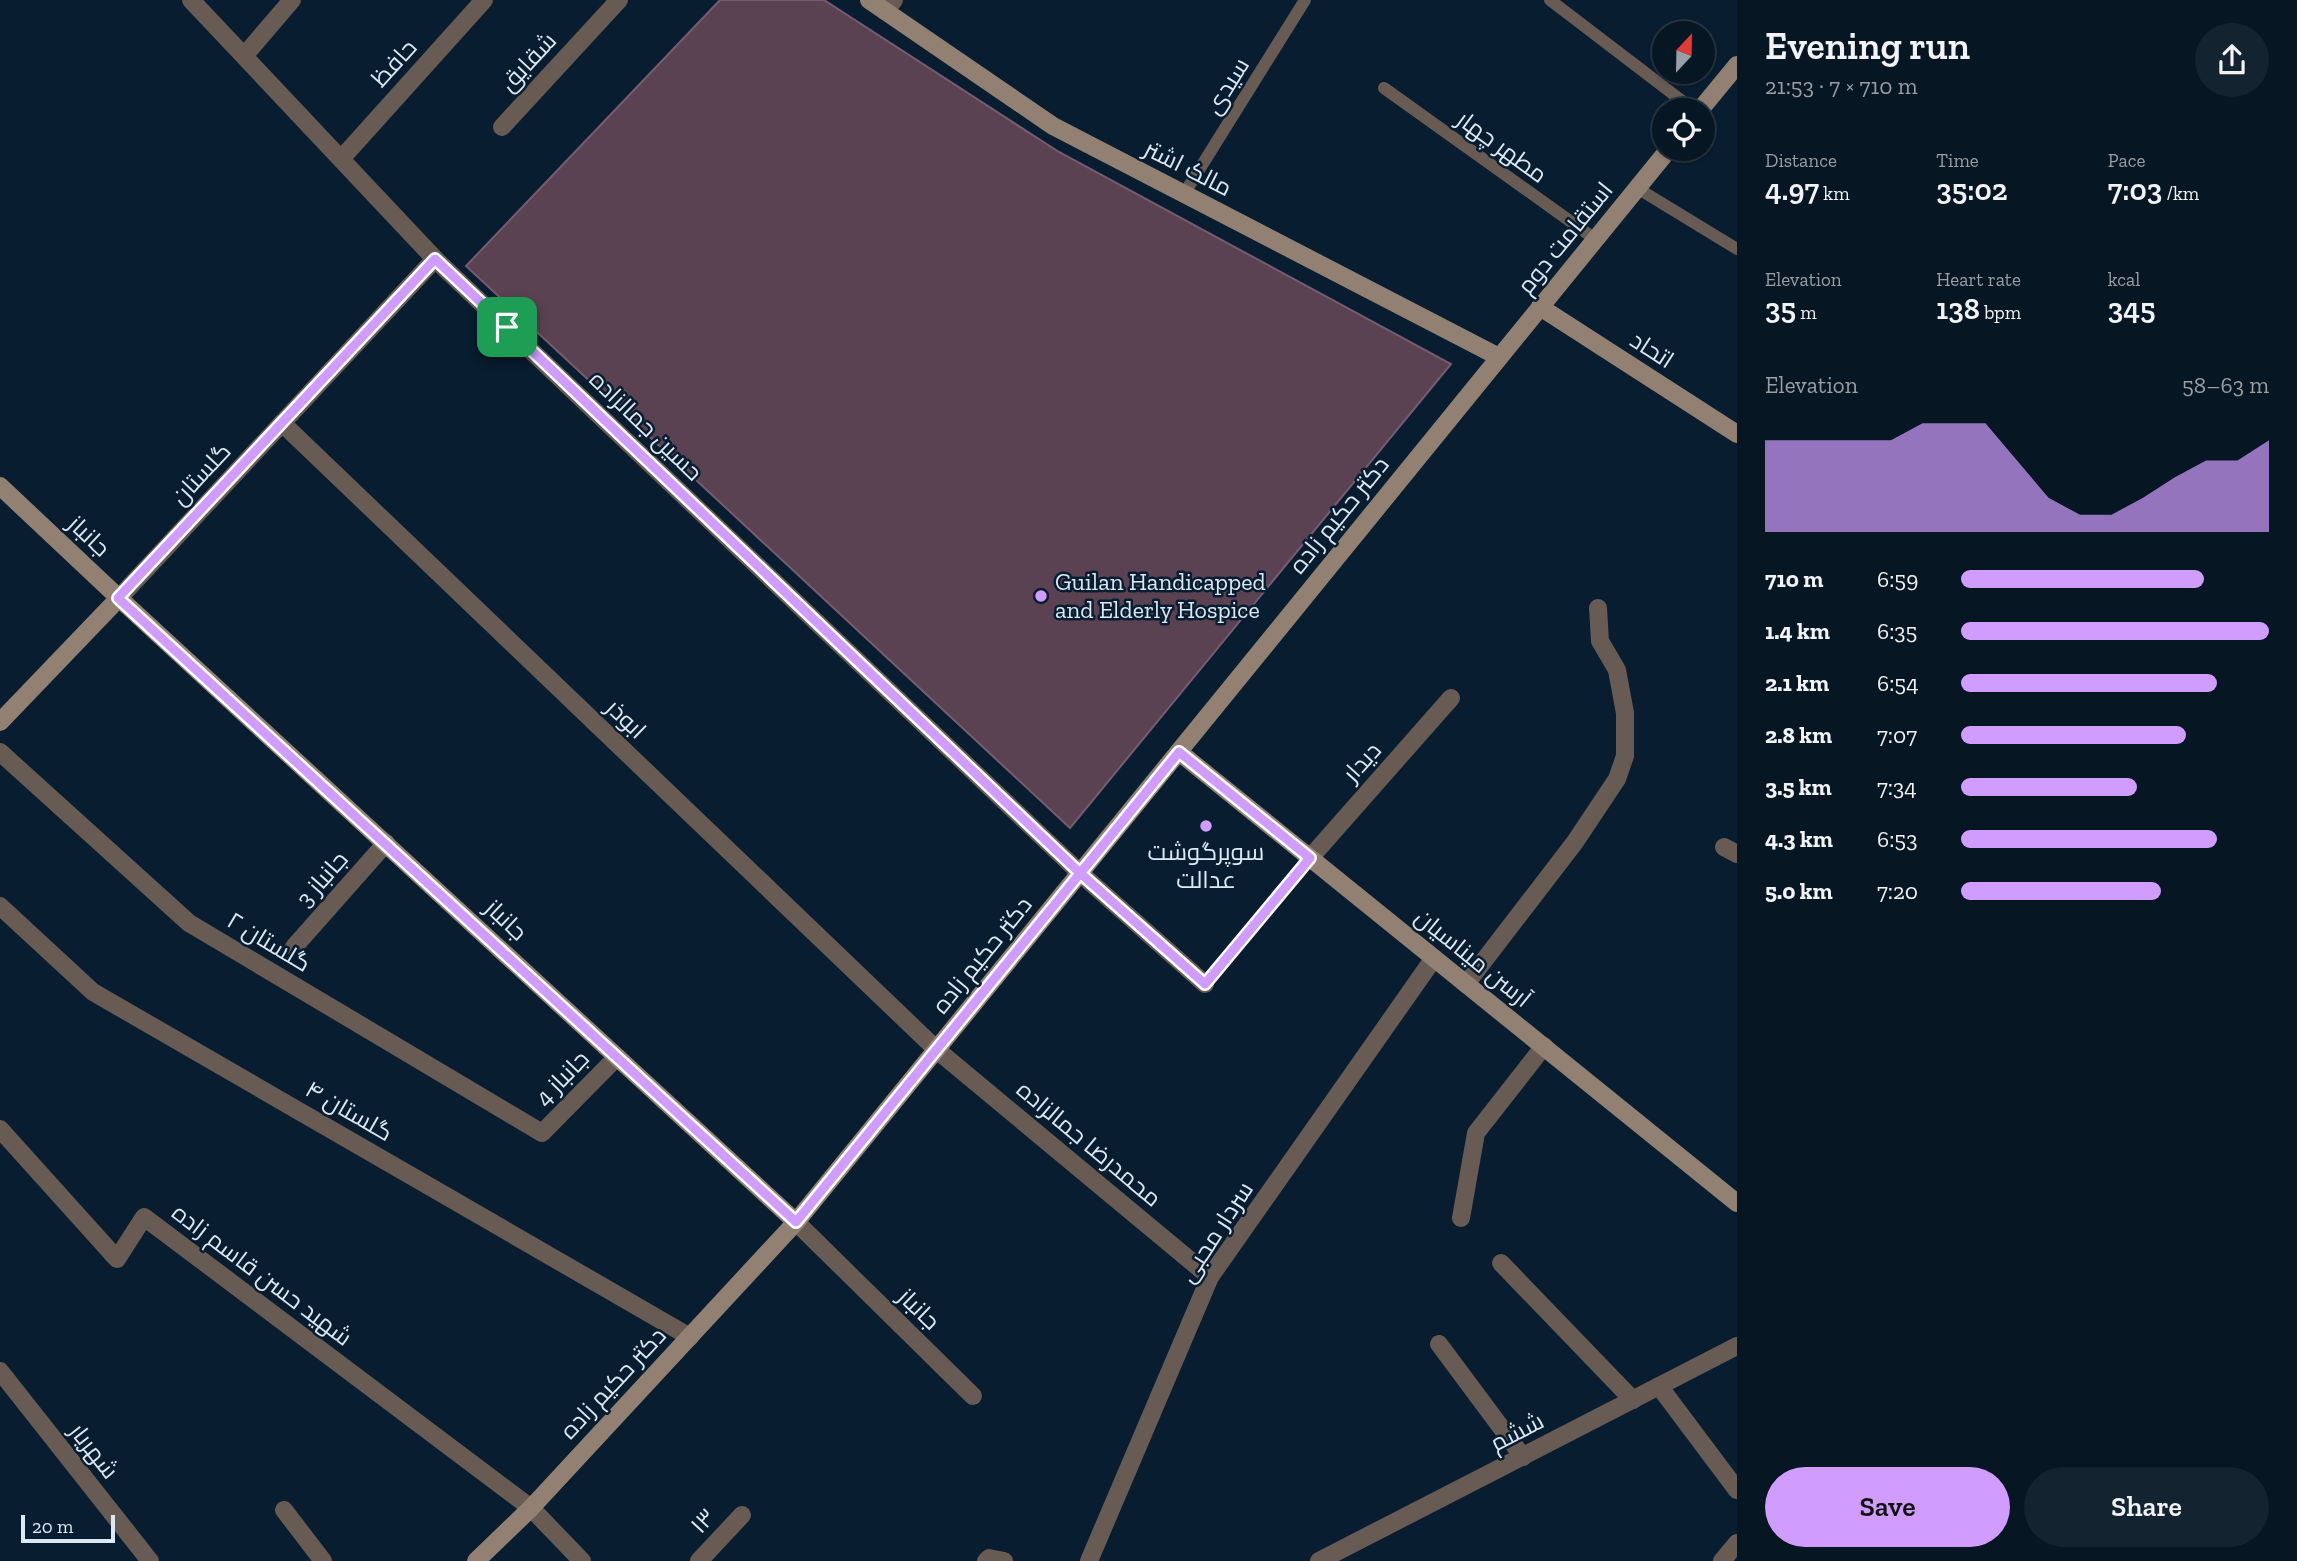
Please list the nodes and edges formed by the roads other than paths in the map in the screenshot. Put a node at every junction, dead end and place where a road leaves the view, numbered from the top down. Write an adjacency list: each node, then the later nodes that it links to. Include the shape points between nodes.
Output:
1 (191, 0): 9 (street, حسین جمالزاده)
2 (292, 0): 9 (street)
3 (484, 0): 15 (street, حافظ)
4 (620, 0): 14 (street, شقایق)
5 (869, 0): 8 (street, مالک اشتر)
6 (1305, 0): 18 (lane, سیدی)
7 (1550, 0): 12 (lane)
8 (890, 6): 18 (street, مالک اشتر, via 1052,126)
9 (244, 56): 15 (street, حسین جمالزاده)
10 (1737, 65): 13 (street)
11 (1384, 88): 19 (lane, مطهر چهار)
12 (1678, 98)
13 (1710, 98)
14 (502, 127)
15 (341, 159): 21 (street, حسین جمالزاده)
16 (1659, 161): 17 (street, استقامت دوم)
17 (1637, 188): 19 (street, استقامت دوم); 20 (lane)
18 (1184, 194): 23 (street, مالک اشتر)
19 (1595, 239): 22 (street, استقامت دوم)
20 (1737, 250)
21 (435, 259): 24 (street, گلستان); 35 (street, حسین جمالزاده)
22 (1540, 307): 23 (street, استقامت دوم); 25 (street, اتحاد)
23 (1499, 358): 32 (street, دکتر حکیم زاده)
24 (282, 423): 27 (street, گلستان); 42 (street, ابوذر)
25 (1737, 434)
26 (0, 486): 27 (street, جانباز)
27 (118, 598): 30 (street, گلستان); 33 (street, جانباز)
28 (1598, 608): 40 (street, via 1600,641 1617,670 1623,702 1625,756 1617,779 1575,842)
29 (1451, 698): 34 (street, دیدار)
30 (0, 722)
31 (0, 752): 45 (street, گلستان ۲, via 189,923)
32 (1179, 752): 34 (street, آرسن میناسیان); 35 (street, دکتر حکیم زاده)
33 (386, 843): 37 (street, جانباز 3); 43 (street, جانباز)
34 (1310, 858): 38 (street, آرسن میناسیان)
35 (1080, 873): 39 (street, حسین جمالزاده); 42 (street, دکتر حکیم زاده)
36 (0, 906): 51 (street, گلستان ۴, via 93,992)
37 (294, 947)
38 (1434, 958): 40 (street, آرسن میناسیان); 50 (street, سردار محبی)
39 (1205, 984)
40 (1466, 984): 41 (street, آرسن میناسیان)
41 (1544, 1046): 46 (street, آرسن میناسیان); 47 (street, via 1476,1133)
42 (937, 1050): 48 (street, دکتر حکیم زاده); 50 (street, محمدرضا جمالزاده)
43 (617, 1057): 45 (street, جانباز 4); 48 (street, جانباز)
44 (0, 1129): 60 (street, شهید حسن قاسم زاده, via 117,1259 144,1217)
45 (542, 1133)
46 (1737, 1203)
47 (1461, 1218)
48 (796, 1222): 51 (street, دکتر حکیم زاده); 56 (street, جانباز)
49 (1501, 1263): 57 (street)
50 (1210, 1277): 71 (street, سردار محبی)
51 (690, 1337): 60 (street, دکتر حکیم زاده)
52 (1438, 1344): 58 (street)
53 (1737, 1346): 55 (street, ششم)
54 (0, 1371): 64 (street, شهریار)
55 (1660, 1386): 57 (street, ششم); 59 (street)
56 (973, 1396)
57 (1633, 1400): 58 (street, ششم)
58 (1522, 1457): 72 (street, ششم)
59 (1737, 1490)
60 (531, 1508): 66 (street, دکتر حکیم زاده); 67 (street)
61 (284, 1510): 65 (street)
62 (743, 1515): 68 (street, ۱۳)
63 (1737, 1544): 73 (street)
64 (150, 1561)
65 (323, 1561)
66 (476, 1561)
67 (582, 1561)
68 (699, 1561)
69 (986, 1561): 70 (street)
70 (1004, 1561)
71 (1089, 1561)
72 (1319, 1561)
73 (1721, 1561)

